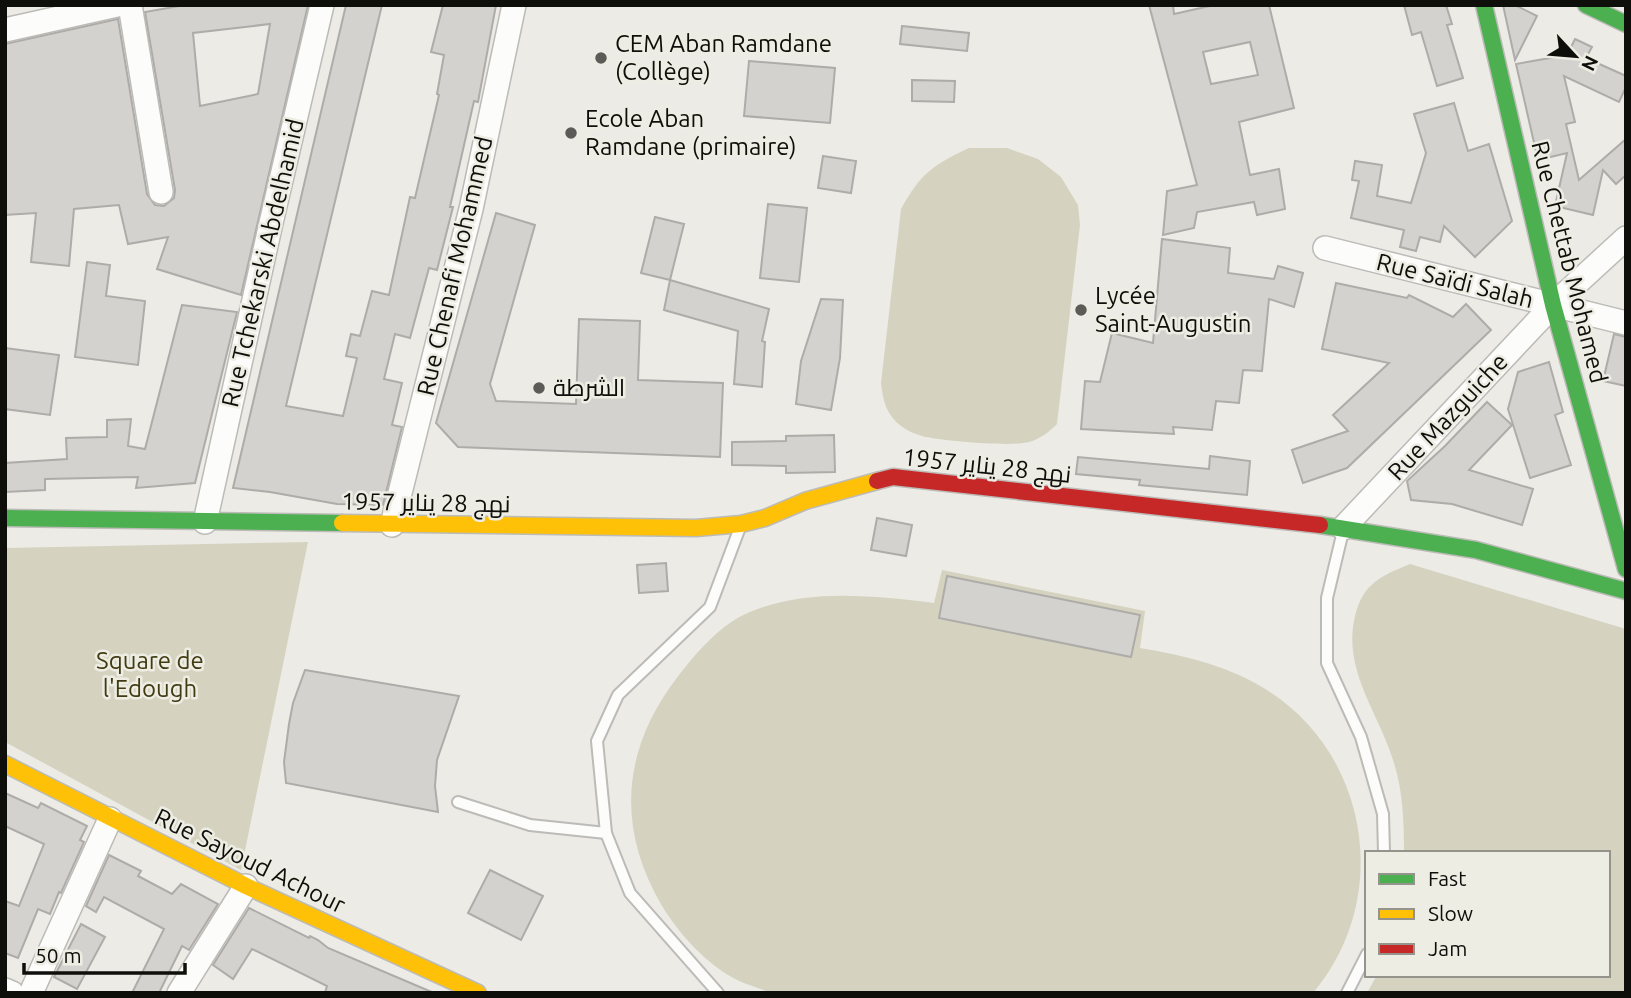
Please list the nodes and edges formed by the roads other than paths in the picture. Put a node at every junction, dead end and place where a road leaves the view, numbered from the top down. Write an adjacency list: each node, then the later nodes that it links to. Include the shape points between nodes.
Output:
1 (117, 5): 8 (street)
2 (130, 5): 9 (street)
3 (322, 5): 15 (street, Rue Tchekarski Abdelhamid)
4 (514, 5): 17 (street, Rue Chenafi Mohammed, via 471,209)
5 (1484, 5): 12 (street, Rue Chettab Mohamed)
6 (1586, 5): 7 (street)
7 (1626, 24)
8 (5, 30)
9 (161, 192)
10 (1626, 239): 12 (street, Rue Mazguiche)
11 (1325, 248): 12 (street, Rue Saïdi Salah)
12 (1553, 305): 13 (street, Rue Saïdi Salah); 18 (street, Rue Mazguiche); 19 (street, Rue Chettab Mohamed)
13 (1626, 323)
14 (5, 518): 15 (street, نهج 28 يناير 1957)
15 (205, 522): 17 (street, نهج 28 يناير 1957)
16 (741, 524): 17 (street, نهج 28 يناير 1957, via 696,528); 18 (street, نهج 28 يناير 1957, via 893,477); 24 (lane, via 710,607 618,695 597,741)
17 (392, 525)
18 (1343, 528): 20 (street, نهج 28 يناير 1957, via 1476,550); 25 (lane, via 1327,598 1327,663 1361,737 1383,814)
19 (1626, 569)
20 (1626, 592)
21 (5, 764): 23 (street, Rue Sayoud Achour)
22 (458, 802): 24 (lane, via 530,825)
23 (110, 819): 26 (street, Rue Sayoud Achour); 31 (street)
24 (606, 833): 33 (lane, via 630,893)
25 (1384, 851)
26 (246, 886): 29 (street, Rue Sayoud Achour); 32 (street)
27 (1365, 958): 34 (lane)
28 (5, 989): 30 (street)
29 (468, 991)
30 (12, 993)
31 (31, 993)
32 (179, 993)
33 (718, 993)
34 (1348, 993)

